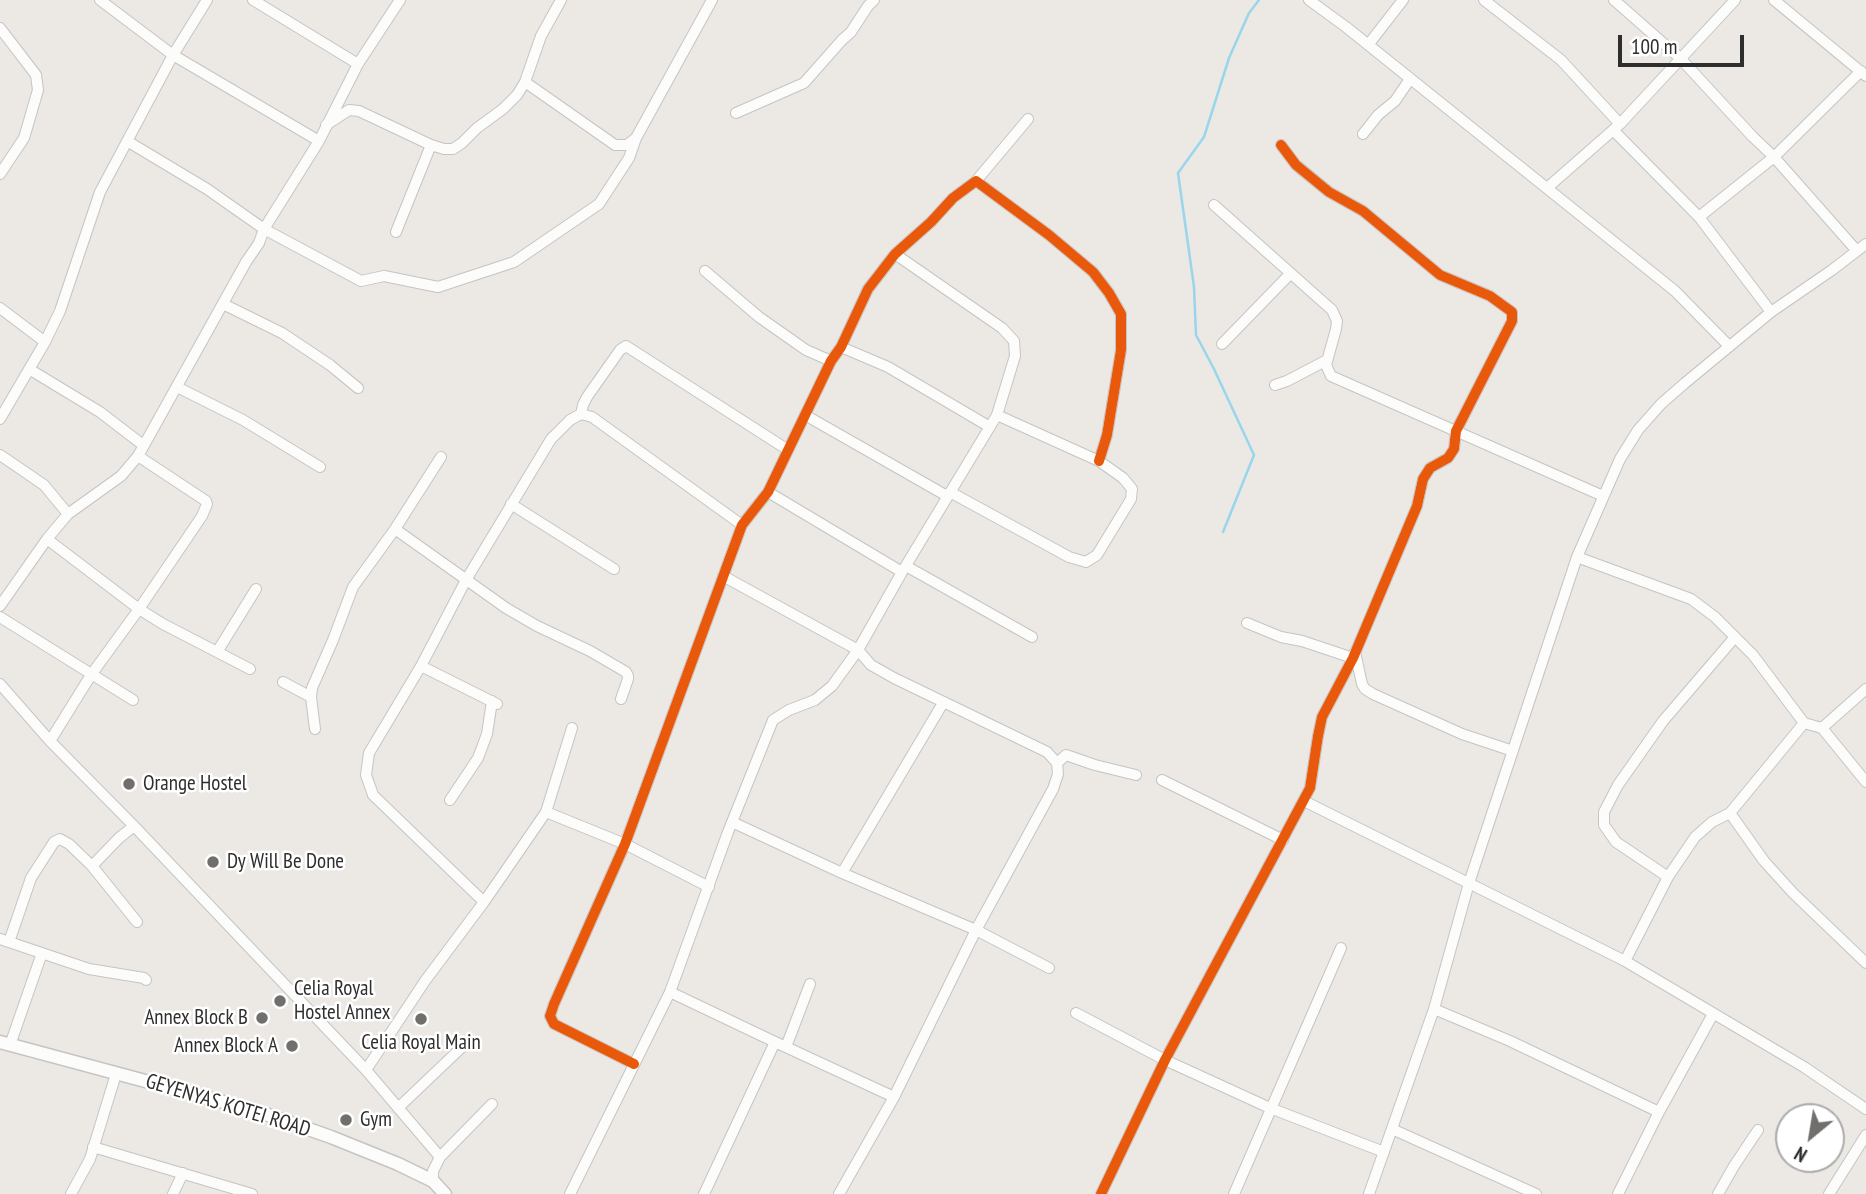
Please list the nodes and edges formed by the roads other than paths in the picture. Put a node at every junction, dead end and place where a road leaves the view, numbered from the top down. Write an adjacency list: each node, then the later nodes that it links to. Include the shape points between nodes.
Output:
1 (100, 0): 16 (street)
2 (207, 0): 16 (street)
3 (253, 0): 18 (street)
4 (400, 0): 18 (street)
5 (561, 0): 21 (street, via 541,36)
6 (712, 0): 27 (street)
7 (874, 0): 22 (street, via 804,83)
8 (1309, 0): 15 (street)
9 (1404, 0): 15 (street)
10 (1484, 0): 25 (street, via 1561,60)
11 (1614, 0): 17 (street)
12 (1735, 0): 17 (street)
13 (1774, 0): 19 (street)
14 (0, 28): 33 (street, via 36,75 38,90 24,138)
15 (1368, 45): 20 (street)
16 (173, 55): 28 (street); 29 (street)
17 (1680, 58): 25 (street); 32 (street)
18 (358, 64): 24 (street)
19 (1863, 73): 32 (street)
20 (1410, 79): 26 (street, via 1395,102); 35 (street)
21 (525, 82): 27 (street, via 615,145 627,145); 30 (street, via 503,109 462,144 453,149)
22 (736, 113)
23 (1028, 119): 34 (street)
24 (326, 125): 29 (street); 30 (street, via 349,110 359,111)
25 (1616, 127): 35 (street); 37 (street)
26 (1363, 134)
27 (636, 138): 38 (street, via 629,158 599,204 514,262 438,287 384,276 360,281)
28 (127, 141): 38 (street); 47 (street, via 100,192)
29 (320, 141): 38 (street)
30 (431, 145): 39 (street)
31 (1282, 145): 62 (street, via 1296,165 1329,192 1363,211 1440,275 1490,296 1512,312 1512,321)
32 (1774, 157): 37 (street); 40 (street)
33 (0, 174)
34 (976, 181): 41 (street); 68 (street, via 1093,272 1121,314 1121,350)
35 (1547, 188): 50 (street, via 1675,291)
36 (1214, 205): 43 (street)
37 (1699, 217): 46 (street)
38 (264, 229): 44 (street)
39 (396, 232)
40 (1862, 248): 46 (street)
41 (895, 254): 49 (street, via 868,289); 59 (street, via 1014,341 1015,356)
42 (705, 271): 52 (street, via 758,317)
43 (1290, 274): 48 (street); 51 (street, via 1332,310 1336,329)
44 (223, 304): 55 (street); 56 (street, via 282,333)
45 (0, 308): 47 (street)
46 (1771, 312): 50 (street)
47 (45, 342): 53 (street)
48 (1222, 344)
49 (841, 346): 52 (street); 61 (street, via 888,367)
50 (1729, 346): 72 (street, via 1661,404 1638,430)
51 (1327, 360): 54 (street); 62 (street, via 1331,376)
52 (831, 361): 58 (street)
53 (29, 369): 60 (street); 63 (street)
54 (1275, 385)
55 (177, 387): 63 (street); 69 (street)
56 (358, 388)
57 (581, 414): 64 (street, via 587,397 626,346); 73 (street, via 551,439); 75 (street, via 592,417)
58 (805, 415): 64 (street); 71 (street)
59 (997, 415): 61 (street); 68 (street)
60 (0, 419)
61 (990, 427): 71 (street)
62 (1455, 431): 72 (street); 92 (street, via 1454,449 1448,458 1430,468 1423,479 1417,506)
63 (144, 445): 66 (street)
64 (788, 450): 70 (street)
65 (0, 455): 74 (street, via 44,485)
66 (138, 456): 74 (street, via 121,476); 85 (street, via 207,504)
67 (441, 457): 76 (street)
68 (1099, 461): 71 (street, via 1124,478 1132,489 1131,499 1097,555 1086,562)
69 (320, 467)
70 (768, 492): 75 (street); 80 (street)
71 (949, 494): 80 (street)
72 (1603, 496): 78 (street)
73 (511, 505): 79 (street); 82 (street)
74 (68, 514): 77 (street)
75 (741, 525): 81 (street)
76 (395, 529): 82 (street); 99 (street, via 353,587)
77 (47, 539): 84 (street); 85 (street)
78 (1577, 556): 89 (street, via 1691,599); 108 (street)
79 (614, 569)
80 (904, 569): 88 (street); 90 (street)
81 (723, 576): 90 (street); 120 (street)
82 (466, 580): 93 (street); 100 (street, via 537,626 626,672)
83 (256, 589): 91 (street)
84 (0, 606)
85 (139, 609): 91 (street); 95 (street)
86 (0, 617): 95 (street)
87 (1247, 622): 92 (street, via 1281,637)
88 (1032, 637)
89 (1735, 637): 103 (street); 123 (street, via 1663,721 1604,812 1604,825 1616,842)
90 (858, 650): 102 (street, via 871,665); 117 (street, via 816,700 773,720)
91 (217, 652): 94 (street)
92 (1354, 655): 108 (street, via 1362,684 1373,694); 114 (street, via 1322,717)
93 (421, 666): 113 (street, via 495,703 478,758); 126 (street, via 369,753 366,775 373,795)
94 (250, 669)
95 (91, 675): 101 (street); 107 (street)
96 (283, 682): 99 (street)
97 (0, 684): 107 (street)
98 (1866, 690): 104 (street)
99 (311, 697): 105 (street)
100 (621, 699)
101 (133, 700)
102 (943, 703): 109 (street, via 1047,752); 122 (street)
103 (1804, 723): 104 (street); 116 (street)
104 (1822, 728): 112 (street)
105 (315, 729)
106 (572, 729): 115 (street)
107 (50, 740): 118 (street)
108 (1513, 751): 124 (street)
109 (1057, 763): 110 (street, via 1066,755); 128 (street, via 1054,789)
110 (1136, 775)
111 (1163, 780): 119 (street)
112 (1866, 782)
113 (450, 800)
114 (1304, 801): 119 (street); 124 (street)
115 (546, 812): 120 (street); 126 (street)
116 (1730, 813): 123 (street, via 1695,837); 133 (street, via 1793,893)
117 (732, 822): 122 (street); 125 (street)
118 (134, 826): 121 (street); 147 (street)
119 (1283, 840): 145 (street)
120 (625, 844): 125 (street); 146 (street, via 550,1016 554,1024)
121 (92, 866): 127 (street); 129 (street, via 64,841 54,842 31,878)
122 (842, 873): 128 (street)
123 (1668, 877): 132 (street)
124 (1469, 883): 132 (street); 138 (street)
125 (709, 887): 137 (street)
126 (484, 902): 147 (street)
127 (137, 922)
128 (976, 930): 134 (street); 149 (street)
129 (5, 940): 131 (street)
130 (1341, 948): 152 (street)
131 (42, 953): 135 (street, via 89,969); 142 (street)
132 (1625, 961): 140 (street)
133 (1866, 963)
134 (1049, 968)
135 (146, 980)
136 (810, 984): 143 (street)
137 (670, 992): 141 (street); 146 (street)
138 (1434, 1009): 154 (street); 155 (street)
139 (1076, 1013): 145 (street)
140 (1713, 1014): 153 (street); 154 (street)
141 (775, 1042): 143 (street); 168 (street)
142 (5, 1044): 148 (street, GEYENYAS KOTEI ROAD)
143 (786, 1047): 149 (street)
144 (461, 1048): 151 (street)
145 (1166, 1060): 152 (street); 170 (street)
146 (634, 1063): 167 (street)
147 (366, 1070): 151 (street)
148 (116, 1074): 158 (street); 162 (street, GEYENYAS KOTEI ROAD, via 257,1111)
149 (894, 1097): 169 (street)
150 (492, 1104): 160 (street)
151 (398, 1108): 160 (street)
152 (1270, 1108): 159 (street); 171 (street)
153 (1866, 1109)
154 (1659, 1112): 174 (street)
155 (1392, 1129): 159 (street); 173 (street)
156 (1758, 1130): 175 (street)
157 (1866, 1135): 176 (street)
158 (93, 1147): 161 (street); 163 (street)
159 (1384, 1152): 172 (street)
160 (440, 1157): 162 (street)
161 (183, 1173): 164 (street); 165 (street)
162 (433, 1181): 166 (street, GEYENYAS KOTEI ROAD)
163 (71, 1194)
164 (173, 1194)
165 (252, 1194)
166 (445, 1194)
167 (570, 1194)
168 (704, 1194)
169 (839, 1194)
170 (1101, 1194)
171 (1234, 1194)
172 (1369, 1194)
173 (1536, 1194)
174 (1618, 1194)
175 (1718, 1194)
176 (1829, 1194)

